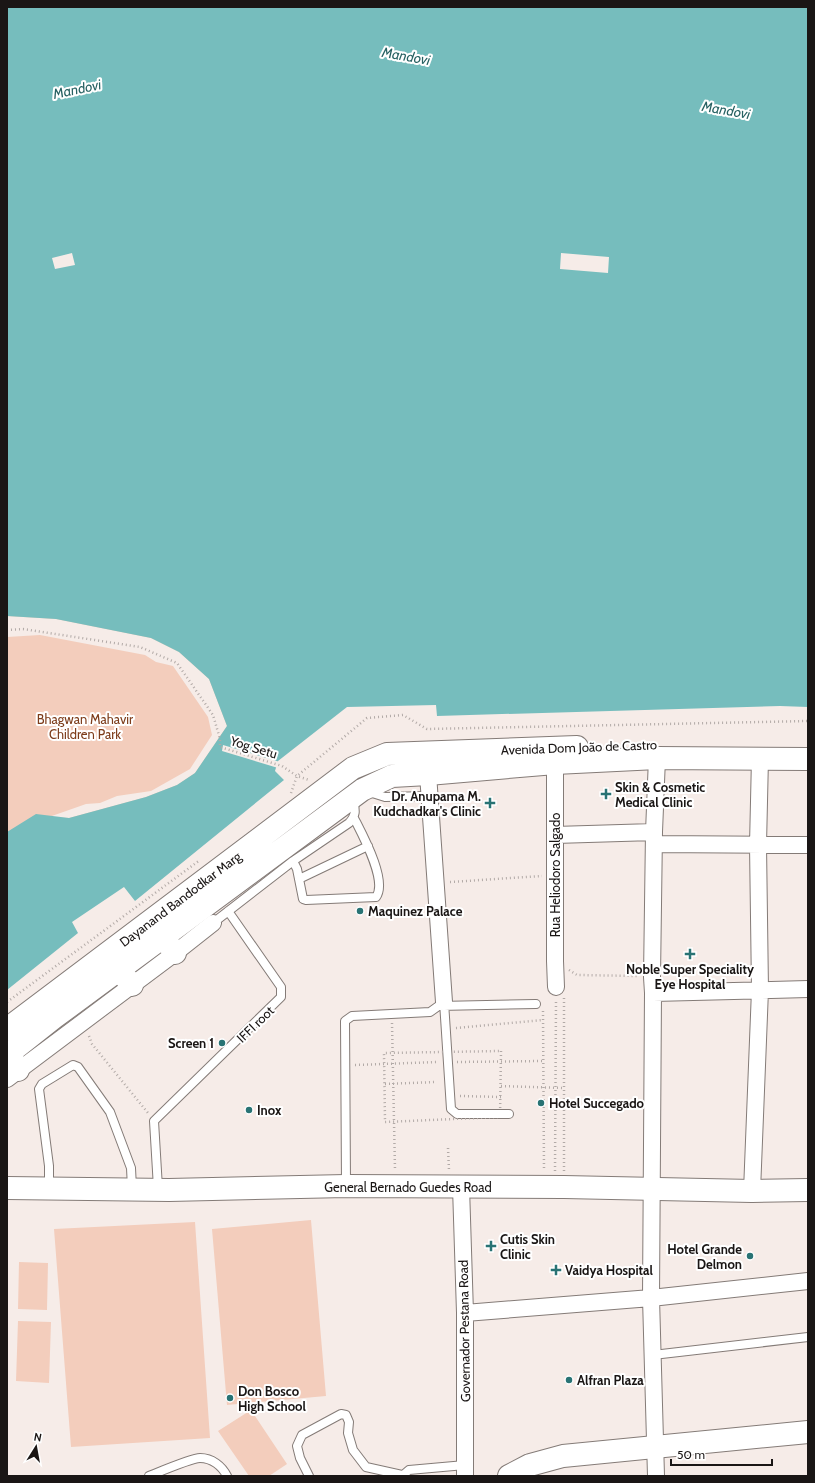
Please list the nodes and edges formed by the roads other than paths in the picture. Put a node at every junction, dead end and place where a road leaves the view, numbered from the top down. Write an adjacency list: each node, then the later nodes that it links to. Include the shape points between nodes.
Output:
1 (808, 744): 6 (main road, Avenida Dom João de Castro, via 664,744 388,754)
2 (657, 758): 3 (main road, Avenida Dom João de Castro); 5 (main road, Avenida Dom João de Castro); 11 (street)
3 (760, 758): 4 (main road, Avenida Dom João de Castro); 14 (street)
4 (808, 759)
5 (555, 763): 7 (main road, Avenida Dom João de Castro); 10 (street, Rua Heliodoro Salgado)
6 (353, 768): 27 (main road, Dayanand Bandodkar Marg)
7 (428, 774): 8 (street); 9 (main road, Avenida Dom João de Castro, via 392,776)
8 (429, 796): 9 (lane); 25 (street)
9 (361, 797): 13 (lane); 15 (lane, via 349,823); 19 (main road, Avenida Dom João de Castro)
10 (555, 835): 11 (street); 23 (street, Rua Heliodoro Salgado, via 555,961)
11 (654, 838): 14 (street); 24 (street)
12 (808, 845): 14 (street)
13 (368, 846): 16 (lane); 16 (lane, via 379,884 379,893 376,897 306,900 302,897)
14 (758, 846): 22 (street)
15 (293, 861): 16 (lane); 17 (lane)
16 (299, 879)
17 (228, 911): 18 (lane); 36 (lane, IFFI root, via 281,987 281,997 154,1121)
18 (213, 923): 19 (street)
19 (169, 945): 20 (main road, Avenida Dom João de Castro)
20 (126, 977): 28 (main road, Avenida Dom João de Castro); 28 (street, via 84,1021)
21 (808, 989): 22 (street)
22 (760, 990): 24 (street); 38 (street)
23 (560, 992)
24 (653, 993): 35 (street)
25 (441, 1004): 26 (lane); 29 (lane, via 445,1021 451,1109 457,1114); 31 (lane, via 430,1012 352,1016 345,1021)
26 (540, 1005)
27 (7, 1030)
28 (10, 1064)
29 (509, 1114)
30 (132, 1179): 34 (main road, General Bernado Guedes Road); 34 (lane, via 110,1112 78,1067 73,1066 42,1084 40,1089); 36 (main road, General Bernado Guedes Road)
31 (346, 1186): 32 (main road, General Bernado Guedes Road); 36 (main road, General Bernado Guedes Road)
32 (455, 1187): 35 (main road, General Bernado Guedes Road); 41 (street, Governador Pestana Road)
33 (11, 1188): 34 (main road, General Bernado Guedes Road)
34 (49, 1188)
35 (653, 1189): 38 (main road, General Bernado Guedes Road); 40 (street)
36 (158, 1190)
37 (808, 1190): 38 (main road, General Bernado Guedes Road)
38 (752, 1191)
39 (808, 1281): 40 (street)
40 (652, 1298): 41 (street); 43 (street)
41 (465, 1312): 46 (street, Governador Pestana Road)
42 (808, 1337): 43 (lane)
43 (653, 1355): 45 (street)
44 (808, 1432): 45 (main road)
45 (656, 1446): 51 (main road, via 563,1456 530,1464); 52 (street)
46 (465, 1470): 47 (lane, via 409,1470)
47 (402, 1475): 50 (lane, via 366,1467 353,1450 346,1416 341,1414 302,1435 297,1446)
48 (149, 1476): 49 (lane, via 199,1457 212,1460)
49 (228, 1476)
50 (309, 1476)
51 (509, 1476)
52 (656, 1476)

